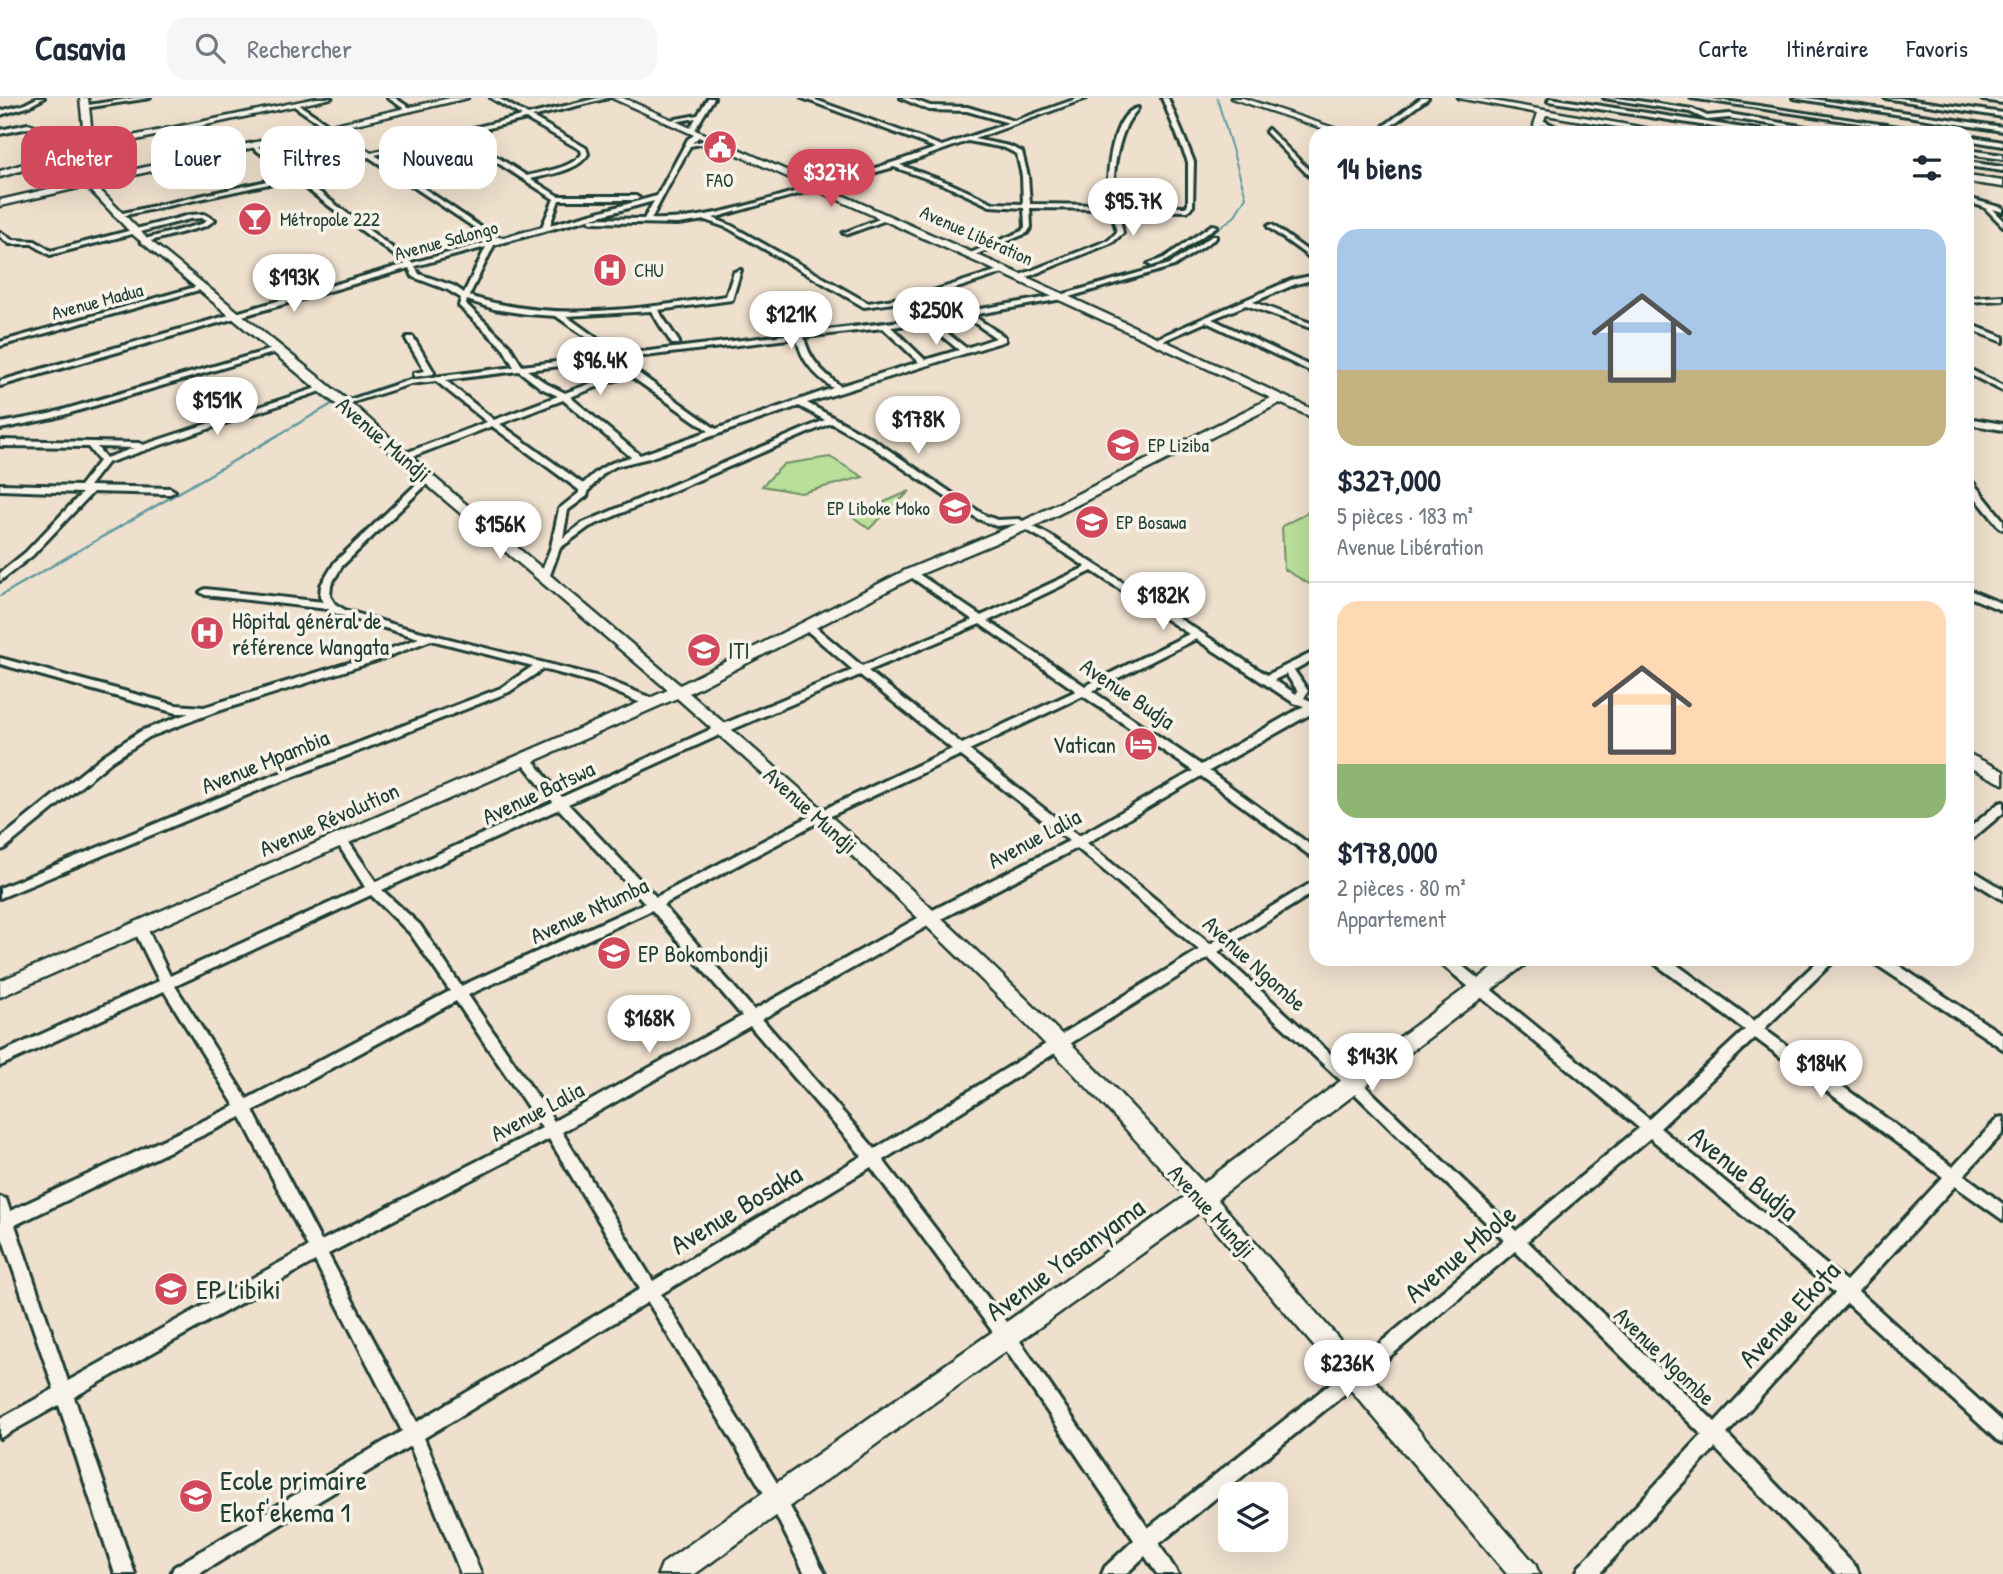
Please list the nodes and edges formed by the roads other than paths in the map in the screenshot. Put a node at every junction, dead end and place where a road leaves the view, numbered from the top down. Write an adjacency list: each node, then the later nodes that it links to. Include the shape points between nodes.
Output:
1 (41, 98): 31 (street)
2 (147, 98): 27 (street)
3 (328, 98): 28 (street)
4 (391, 98): 30 (street)
5 (463, 98): 30 (main road)
6 (494, 98): 33 (street)
7 (606, 98): 33 (street)
8 (616, 98): 38 (street, Avenue Libération)
9 (711, 98): 34 (street)
10 (805, 98): 68 (street)
11 (904, 98): 39 (street, via 929,108 967,109)
12 (1084, 98): 39 (street)
13 (1165, 98): 99 (street, via 1191,162 1191,205 1187,209)
14 (1235, 98): 45 (street)
15 (1253, 98): 46 (street)
16 (1425, 98): 47 (street)
17 (1462, 98): 35 (street)
18 (1607, 98): 37 (street)
19 (1694, 98): 24 (street)
20 (1796, 98): 36 (street)
21 (1888, 98): 25 (street)
22 (1983, 98): 26 (street)
23 (1551, 99): 35 (street); 40 (street)
24 (1704, 99): 53 (street)
25 (1925, 101): 32 (street); 36 (street)
26 (2003, 101)
27 (85, 102): 41 (street)
28 (296, 105): 42 (street); 60 (street)
29 (1136, 109): 99 (street, via 1129,114 1116,144)
30 (410, 110): 43 (main road)
31 (0, 113)
32 (2003, 115)
33 (530, 116): 44 (street); 84 (street, via 584,149 585,154 568,167)
34 (701, 116): 38 (street); 59 (street)
35 (1539, 116): 48 (street); 49 (street); 50 (street)
36 (1916, 116): 54 (street); 56 (street)
37 (1719, 119): 40 (street); 52 (street, via 1729,116)
38 (668, 121): 59 (street, Avenue Libération)
39 (1013, 122): 61 (street)
40 (1713, 125): 51 (street)
41 (87, 126)
42 (328, 126)
43 (340, 126)
44 (494, 126)
45 (1329, 126)
46 (1332, 126)
47 (1387, 126)
48 (1540, 126)
49 (1554, 126)
50 (1615, 126)
51 (1719, 126)
52 (1794, 126)
53 (1873, 126)
54 (1908, 126)
55 (21, 128): 58 (street)
56 (2003, 129)
57 (1268, 131): 82 (street)
58 (0, 132)
59 (695, 132): 63 (street, Avenue Libération); 67 (street)
60 (137, 138)
61 (977, 138): 68 (street); 98 (street, via 1020,153)
62 (1974, 139): 65 (street)
63 (714, 141): 67 (street); 88 (street, Avenue Libération)
64 (260, 143): 66 (main road)
65 (2003, 144)
66 (253, 145): 69 (street); 81 (main road)
67 (688, 145): 92 (street)
68 (941, 148): 77 (street)
69 (260, 150)
70 (379, 152): 73 (street)
71 (365, 153): 73 (street)
72 (1974, 153): 75 (street)
73 (368, 155): 74 (street); 114 (street)
74 (365, 156)
75 (2003, 157)
76 (497, 158): 84 (street)
77 (894, 164): 88 (street); 98 (street, via 988,204)
78 (1974, 165): 80 (street)
79 (21, 167): 83 (street)
80 (2003, 169)
81 (137, 172)
82 (1309, 173)
83 (0, 174)
84 (528, 178): 93 (street)
85 (1974, 179): 87 (street)
86 (260, 183): 101 (street)
87 (2003, 184)
88 (820, 187): 102 (street, Avenue Libération); 103 (street)
89 (60, 189): 95 (main road)
90 (93, 189): 101 (street, Avenue Mundji)
91 (310, 189): 120 (street)
92 (654, 198): 93 (street); 104 (street, Avenue Salongo); 106 (street)
93 (556, 201): 109 (street)
94 (1974, 201): 96 (street)
95 (0, 202)
96 (1981, 202): 97 (street); 100 (street); 105 (street)
97 (2003, 203)
98 (1025, 207): 99 (street); 118 (street, via 1025,232)
99 (1113, 207): 123 (street, via 1121,229 1118,236)
100 (2003, 210)
101 (117, 215): 110 (street, Avenue Mundji)
102 (887, 218): 111 (street); 118 (street, Avenue Libération)
103 (708, 219): 106 (street); 130 (street, via 730,227 862,304)
104 (581, 220): 106 (street); 109 (street, Avenue Salongo)
105 (2001, 221)
106 (646, 222)
107 (1213, 226): 126 (street, via 1157,263)
108 (1270, 226): 119 (street)
109 (545, 229): 114 (street, Avenue Salongo)
110 (133, 231): 115 (street, Avenue Mundji); 115 (street, via 190,217 212,220); 116 (street, via 50,253 33,242)
111 (846, 233)
112 (0, 234): 116 (street, via 10,242)
113 (1214, 237): 126 (street, via 1172,265)
114 (492, 240): 120 (street, Avenue Salongo); 127 (street)
115 (143, 241): 125 (street, Avenue Mundji)
116 (24, 242): 117 (street)
117 (0, 249)
118 (970, 255): 121 (street, Avenue Libération)
119 (1309, 255)
120 (411, 265): 127 (street, via 416,275); 135 (street, Avenue Salongo)
121 (1005, 271): 123 (street, Avenue Libération); 130 (street)
122 (738, 272): 132 (street, via 729,298)
123 (1019, 277): 126 (street, Avenue Libération)
124 (1309, 279): 131 (street)
125 (202, 288): 135 (street, Avenue Mundji); 146 (street, Avenue Madua)
126 (1059, 295): 130 (street, via 925,314); 134 (street); 144 (street, Avenue Libération)
127 (464, 296): 133 (street, via 505,308); 151 (street, via 462,304 506,347)
128 (2003, 298): 129 (street)
129 (1974, 300)
130 (903, 301)
131 (1248, 303): 137 (street); 139 (street)
132 (654, 309): 133 (street); 145 (street)
133 (556, 312): 149 (street)
134 (966, 314): 136 (street); 148 (street, via 1002,339)
135 (238, 316): 147 (street, Avenue Mundji); 156 (street, Avenue Salongo)
136 (927, 320): 138 (street); 148 (street)
137 (1205, 320): 144 (street); 152 (street)
138 (884, 324): 141 (street); 150 (street)
139 (1309, 325)
140 (1974, 328): 143 (street)
141 (800, 335): 149 (street); 158 (street, via 811,367)
142 (410, 339): 162 (street, via 430,372 395,379)
143 (2003, 340)
144 (1156, 341): 161 (street, Avenue Libération)
145 (675, 342)
146 (0, 344)
147 (279, 350): 157 (street, Avenue Mundji); 168 (street)
148 (965, 351): 150 (street)
149 (608, 353): 151 (street); 153 (street)
150 (923, 362): 158 (street)
151 (518, 366): 155 (street); 160 (street)
152 (1309, 369)
153 (629, 372): 160 (street); 170 (street)
154 (1974, 374): 159 (street)
155 (438, 379): 162 (street); 166 (street)
156 (0, 384)
157 (323, 389): 162 (street, Avenue Mundji); 173 (street)
158 (839, 389): 163 (street)
159 (2003, 389)
160 (562, 395): 166 (street); 175 (street)
161 (1279, 399): 164 (street, Avenue Libération); 183 (street, Avenue Révolution)
162 (340, 400): 174 (street, Avenue Mundji)
163 (799, 402): 165 (street); 170 (street)
164 (1309, 412)
165 (829, 421): 183 (street, via 871,442 981,517); 185 (street, via 586,524)
166 (492, 422): 174 (street); 179 (street)
167 (1974, 422): 169 (street)
168 (0, 426)
169 (2003, 427)
170 (714, 431): 175 (street)
171 (0, 443): 172 (street)
172 (90, 444): 173 (street); 176 (street)
173 (148, 446): 176 (street)
174 (403, 457): 177 (street, Avenue Mundji)
175 (637, 457): 179 (street, via 606,467)
176 (104, 461): 178 (street)
177 (428, 478): 188 (street, Avenue Mundji); 192 (street, via 338,564 326,585 325,596)
178 (87, 489): 180 (street); 182 (street); 189 (street, via 29,554)
179 (584, 489): 185 (street, via 584,494 564,509)
180 (2, 490)
181 (1974, 490): 184 (street)
182 (170, 491)
183 (1024, 526): 186 (street); 187 (street, Avenue Révolution)
184 (2003, 526)
185 (556, 547): 188 (street)
186 (1094, 567): 194 (street, Avenue Batswa); 196 (street)
187 (911, 573): 194 (street, Avenue Budja); 195 (street, Avenue Révolution)
188 (545, 575): 205 (street, Avenue Mundji)
189 (0, 578)
190 (205, 592): 192 (street)
191 (1974, 595): 193 (street)
192 (331, 606): 197 (street)
193 (2003, 608)
194 (979, 621): 202 (street, Avenue Batswa); 204 (street, Avenue Budja)
195 (809, 627): 202 (street, Avenue Ngombe); 205 (street, Avenue Révolution)
196 (1195, 635): 203 (street); 204 (street, Avenue Ntumba)
197 (430, 637): 200 (street); 210 (street)
198 (1309, 658): 201 (street)
199 (0, 661): 210 (street, via 176,709)
200 (542, 665): 207 (street, via 596,679); 228 (street, Avenue Mpambia, via 505,690)
201 (1288, 669): 203 (street); 206 (street, via 1303,691)
202 (861, 671): 211 (street, Avenue Batswa); 212 (street, Avenue Ngombe)
203 (1267, 679): 206 (street)
204 (1084, 691): 212 (street, Avenue Ntumba); 215 (street, Avenue Budja)
205 (678, 692): 207 (street, Avenue Révolution); 211 (street, Avenue Mundji)
206 (1298, 700): 208 (street)
207 (652, 703): 213 (street, Avenue Révolution)
208 (1309, 704)
209 (1309, 709): 215 (street, Avenue Lalia)
210 (208, 710): 223 (street, via 145,734 108,758)
211 (720, 730): 217 (street, Avenue Batswa); 219 (street, Avenue Mundji)
212 (960, 748): 219 (street, Avenue Ntumba); 222 (street, Avenue Ngombe)
213 (525, 758): 217 (street); 221 (street, Avenue Révolution)
214 (1974, 763): 216 (street)
215 (1200, 770): 222 (street, Avenue Lalia); 224 (street, Avenue Budja)
216 (2003, 778)
217 (562, 805): 227 (street, Avenue Batswa); 230 (street)
218 (2003, 806): 220 (street)
219 (820, 816): 230 (street, Avenue Ntumba); 231 (street, Avenue Mundji)
220 (1974, 831)
221 (342, 841): 227 (street); 232 (street, Avenue Révolution)
222 (1078, 842): 231 (street, Avenue Lalia); 233 (street, Avenue Ngombe)
223 (0, 846)
224 (1309, 850)
225 (1974, 877): 229 (street)
226 (1309, 889): 233 (street, Avenue Bosaka)
227 (374, 890): 239 (street, Avenue Batswa); 242 (street, via 415,929)
228 (0, 893)
229 (2003, 895)
230 (654, 904): 242 (street, Avenue Ntumba); 243 (street)
231 (930, 918): 243 (street, Avenue Lalia); 245 (street, Avenue Mundji)
232 (140, 929): 239 (street); 241 (street, Avenue Révolution)
233 (1209, 951): 245 (street, Avenue Bosaka); 248 (street, Avenue Ngombe)
234 (1453, 966): 240 (street, Avenue Budja)
235 (1510, 966): 240 (street, Avenue Yasanyama)
236 (1668, 966): 244 (street)
237 (1821, 966): 244 (street, Avenue Mbole)
238 (1889, 966): 246 (street)
239 (166, 982): 247 (street, Avenue Batswa); 249 (street)
240 (1480, 988): 248 (street, Avenue Yasanyama); 251 (street, Avenue Budja)
241 (0, 989)
242 (459, 993): 249 (street, Avenue Ntumba); 252 (street)
243 (752, 1017): 252 (street, Avenue Lalia); 253 (street)
244 (1753, 1029): 251 (street, Avenue Mbole); 254 (street)
245 (1058, 1043): 253 (street, Avenue Bosaka); 255 (street, Avenue Mundji)
246 (2003, 1043)
247 (0, 1059)
248 (1352, 1082): 255 (street, Avenue Yasanyama); 258 (street, Avenue Ngombe)
249 (244, 1108): 257 (street, Avenue Ntumba); 259 (street)
250 (2003, 1123): 254 (street, Avenue Ekota)
251 (1649, 1129): 258 (street, Avenue Mbole); 261 (street, Avenue Budja)
252 (552, 1130): 259 (street, Avenue Lalia); 260 (street)
253 (873, 1158): 260 (street, Avenue Bosaka); 262 (street)
254 (1954, 1176): 256 (street); 261 (street, Avenue Ekota)
255 (1202, 1197): 262 (street, Avenue Yasanyama); 263 (street, Avenue Mundji)
256 (2003, 1213)
257 (2, 1216): 264 (street)
258 (1514, 1242): 263 (street, Avenue Mbole); 267 (street, Avenue Ngombe)
259 (317, 1251): 264 (street, Avenue Lalia); 266 (street)
260 (651, 1290): 266 (street, Avenue Bosaka); 269 (street)
261 (1846, 1291): 267 (street, Avenue Ekota); 268 (street, Avenue Budja)
262 (1006, 1338): 269 (street, Avenue Yasanyama); 270 (street)
263 (1356, 1374): 270 (street, Avenue Mbole); 278 (street, Avenue Mundji)
264 (64, 1392): 265 (street, Avenue Lalia); 271 (street)
265 (0, 1429)
266 (413, 1433): 272 (street, Avenue Bosaka); 273 (street)
267 (1714, 1434): 279 (street, Avenue Ekota); 280 (street, Avenue Ngombe)
268 (2003, 1434)
269 (776, 1497): 274 (street, Avenue Yasanyama); 275 (street)
270 (1146, 1542): 276 (street, Avenue Mbole); 277 (street)
271 (125, 1574)
272 (181, 1574)
273 (471, 1574)
274 (672, 1574)
275 (815, 1574)
276 (1112, 1574)
277 (1168, 1574)
278 (1525, 1574)
279 (1586, 1574)
280 (1849, 1574)

